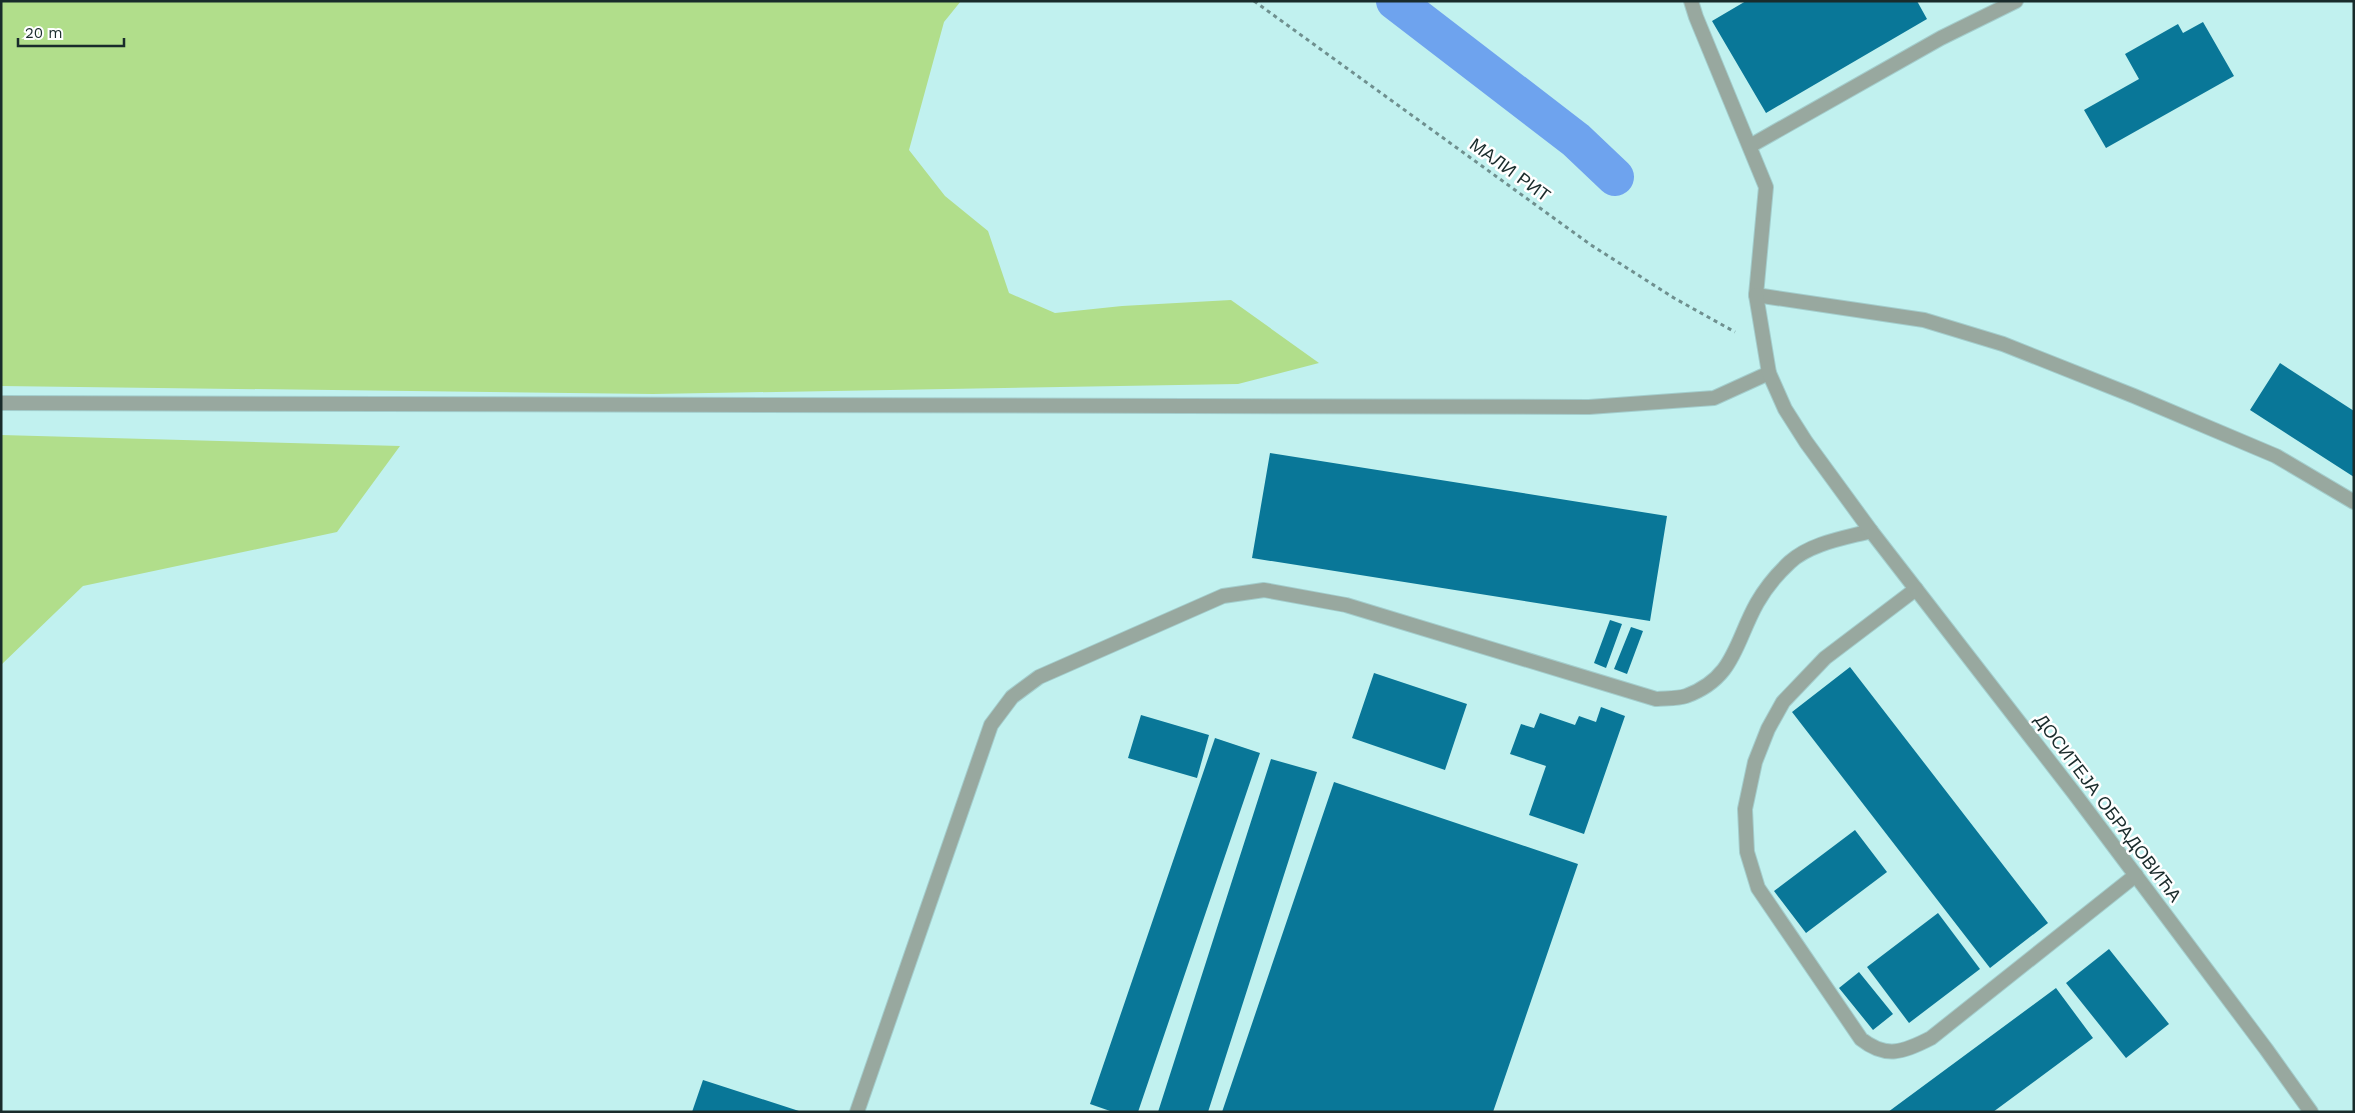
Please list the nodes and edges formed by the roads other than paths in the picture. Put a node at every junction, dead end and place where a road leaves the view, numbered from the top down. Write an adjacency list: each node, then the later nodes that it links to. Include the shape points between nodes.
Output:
1 (1691, 1): 3 (street, ДОСИТЕЈА ОБРАДОВИЋА)
2 (2016, 1): 3 (street, via 1941,38)
3 (1750, 146): 4 (street, ДОСИТЕЈА ОБРАДОВИЋА, via 1766,187)
4 (1756, 296): 5 (street, ДОСИТЕЈА ОБРАДОВИЋА); 7 (street, via 1924,320 2003,344 2276,456)
5 (1769, 373): 6 (street, via 1714,398 1589,407); 8 (street, ДОСИТЕЈА ОБРАДОВИЋА, via 1785,409 1806,442)
6 (1, 404)
7 (2354, 502)
8 (1871, 530): 9 (street, ДОСИТЕЈА ОБРАДОВИЋА); 11 (street, via 1821,545 1792,560 1771,581 1756,604 1730,664 1709,684 1685,696 1656,699 1346,605 1264,590 1223,596 1039,676 1012,698 991,725)
9 (1916, 589): 10 (street, ДОСИТЕЈА ОБРАДОВИЋА); 10 (street, via 1826,658 1783,702 1755,762 1745,809 1747,852 1758,888 1861,1039 1873,1049 1894,1052 1930,1038)
10 (2136, 876): 12 (street, ДОСИТЕЈА ОБРАДОВИЋА)
11 (857, 1112)
12 (2311, 1112)

